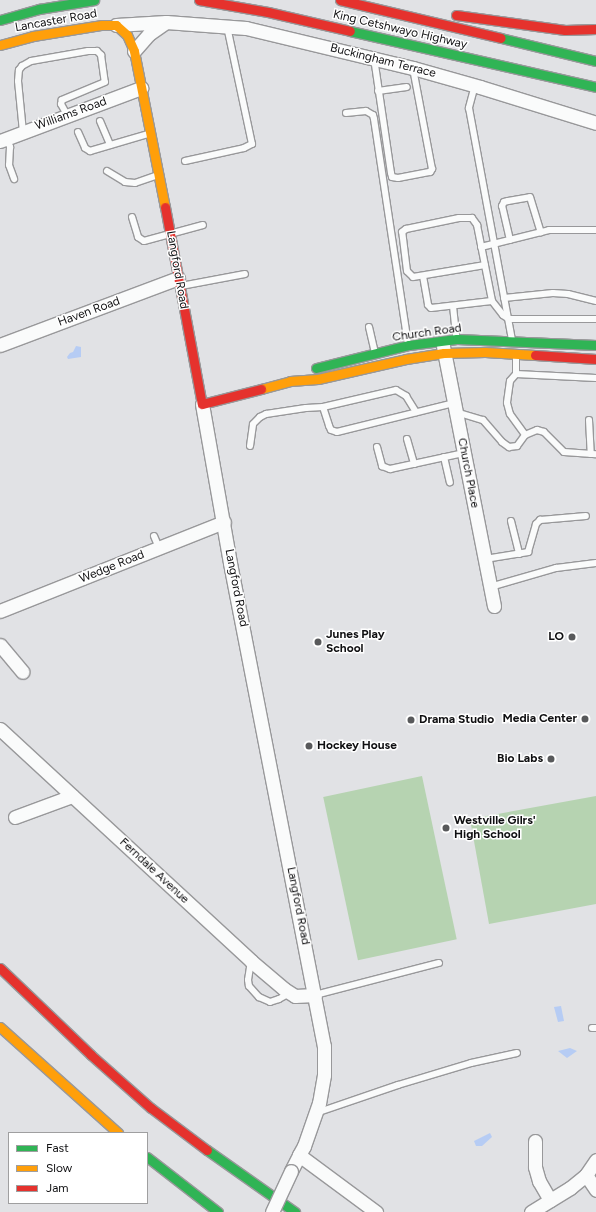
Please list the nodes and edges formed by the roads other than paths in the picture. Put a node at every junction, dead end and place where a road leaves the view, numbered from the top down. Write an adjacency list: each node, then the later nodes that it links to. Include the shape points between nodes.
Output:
1 (94, 0): 5 (main road, via 39,9)
2 (199, 0): 12 (main road, King Cetshwayo Highway, via 268,12)
3 (340, 0): 4 (main road, King Cetshwayo Highway)
4 (371, 7): 9 (main road, via 442,13 565,30); 13 (main road, King Cetshwayo Highway)
5 (0, 20)
6 (166, 22): 7 (street, Buckingham Terrace); 8 (street, Buckingham Terrace); 11 (street, via 149,34)
7 (116, 25): 10 (main road, Lancaster Road, via 33,36); 11 (main road, Langford Road, via 127,35)
8 (227, 26): 12 (street, Buckingham Terrace); 30 (lane, via 252,144)
9 (596, 29)
10 (0, 45)
11 (134, 51): 18 (main road, Langford Road)
12 (380, 52): 14 (street, Buckingham Terrace); 17 (main road, King Cetshwayo Highway); 19 (main road); 20 (lane)
13 (596, 61)
14 (413, 68): 15 (street, Buckingham Terrace); 20 (lane, via 432,168 430,172 401,178 392,177)
15 (475, 85): 24 (street, Buckingham Terrace); 40 (lane, via 469,108)
16 (407, 87): 20 (lane)
17 (596, 87)
18 (141, 88): 22 (street, Williams Road); 27 (main road, Langford Road)
19 (554, 88)
20 (378, 91)
21 (346, 112): 58 (lane, via 366,111 373,115)
22 (66, 115): 25 (street, Williams Road); 25 (lane, via 62,100 105,82 102,55 97,51 38,60 22,66 18,81)
23 (100, 121): 29 (lane)
24 (596, 123)
25 (23, 132): 28 (street, Williams Road)
26 (78, 132): 29 (lane, via 88,150)
27 (151, 133): 29 (lane); 32 (main road, Langford Road)
28 (3, 139): 33 (lane, via 10,147 9,165)
29 (110, 145)
30 (185, 161)
31 (107, 171): 32 (lane, via 122,180 135,183)
32 (159, 175): 38 (main road, Langford Road)
33 (14, 179)
34 (132, 217): 38 (lane, via 140,240 144,242)
35 (203, 225): 38 (lane)
36 (596, 230): 37 (lane, via 560,229)
37 (540, 232): 39 (lane); 39 (lane, via 530,197 504,202 502,206)
38 (171, 234): 45 (main road, Langford Road)
39 (510, 240): 40 (lane)
40 (494, 244): 41 (lane); 46 (lane)
41 (481, 246): 42 (lane); 44 (lane, via 477,225 469,218 403,230 401,236 408,274 413,277)
42 (485, 265): 44 (lane); 47 (lane)
43 (245, 274): 45 (lane, via 204,282)
44 (423, 276): 49 (lane, via 429,307)
45 (179, 283): 56 (street, Haven Road); 69 (main road, Langford Road)
46 (504, 298): 48 (lane, via 553,293); 50 (lane)
47 (492, 301): 49 (lane); 50 (lane, via 500,313)
48 (596, 301)
49 (454, 306): 53 (lane)
50 (509, 319): 51 (lane); 55 (lane)
51 (596, 319)
52 (369, 327): 61 (lane)
53 (457, 338): 54 (main road, Church Road); 55 (main road, Church Road); 59 (lane)
54 (442, 340): 58 (main road, Church Road); 60 (street, Church Place)
55 (512, 340): 57 (main road, Church Road)
56 (0, 345)
57 (596, 345)
58 (409, 346): 61 (main road, Church Road); 63 (lane)
59 (458, 352): 60 (main road, Church Road); 62 (main road, Church Road)
60 (444, 353): 63 (main road, Church Road); 71 (street, Church Place)
61 (375, 354): 65 (lane); 68 (main road, Church Road, via 314,369)
62 (516, 354): 64 (main road, Church Road); 66 (lane)
63 (412, 358): 65 (main road, Church Road)
64 (596, 359)
65 (378, 367): 68 (main road, Church Road, via 318,379)
66 (516, 374): 67 (lane); 74 (lane, via 510,381 507,403 510,414)
67 (596, 378)
68 (290, 381): 69 (main road, Church Road)
69 (202, 404): 85 (street, Langford Road)
70 (323, 407): 72 (lane, via 396,390 406,396); 72 (lane, via 328,426 337,432); 76 (lane, via 294,409 260,417 253,424)
71 (455, 407): 72 (lane); 74 (lane, via 483,420 509,447 517,446); 78 (street, Church Place)
72 (416, 412)
73 (589, 420): 79 (lane)
74 (525, 435): 79 (lane, via 532,431 540,431 550,437 564,452)
75 (407, 439): 81 (lane)
76 (250, 446)
77 (377, 447): 81 (lane, via 384,468 392,469)
78 (464, 453): 80 (lane); 87 (street, Church Place)
79 (594, 454)
80 (444, 457): 81 (lane); 82 (lane)
81 (414, 464)
82 (450, 482)
83 (586, 516): 86 (lane, via 540,520 536,524 530,550)
84 (511, 521): 86 (lane)
85 (224, 522): 91 (street, Wedge Road, via 157,542); 101 (street, Langford Road)
86 (519, 554): 87 (lane)
87 (485, 559): 89 (street, Church Place)
88 (596, 563): 89 (lane, via 556,568)
89 (490, 587): 90 (street, Church Place)
90 (494, 606)
91 (0, 611)
92 (0, 646): 93 (street)
93 (23, 672)
94 (0, 729): 95 (street, Ferndale Avenue)
95 (72, 796): 96 (street); 97 (street, Ferndale Avenue)
96 (15, 817)
97 (251, 961): 100 (street, Ferndale Avenue); 100 (lane, via 249,986 259,997 270,1002)
98 (439, 963): 101 (lane)
99 (0, 968): 115 (main road, via 151,1108)
100 (290, 993): 101 (street, via 300,997)
101 (315, 995): 104 (street, Langford Road, via 324,1046 324,1065)
102 (0, 1027): 105 (main road)
103 (517, 1053): 104 (lane, via 457,1067)
104 (316, 1113): 107 (street, Langford Road)
105 (117, 1132)
106 (535, 1141): 112 (street, via 535,1167)
107 (299, 1155): 114 (street, Langford Road, bridge); 116 (street)
108 (148, 1158): 113 (main road)
109 (596, 1160): 110 (street)
110 (586, 1175): 111 (street); 112 (street)
111 (596, 1190)
112 (550, 1200): 117 (street)
113 (218, 1212)
114 (272, 1212)
115 (294, 1212)
116 (376, 1212)
117 (531, 1212)

